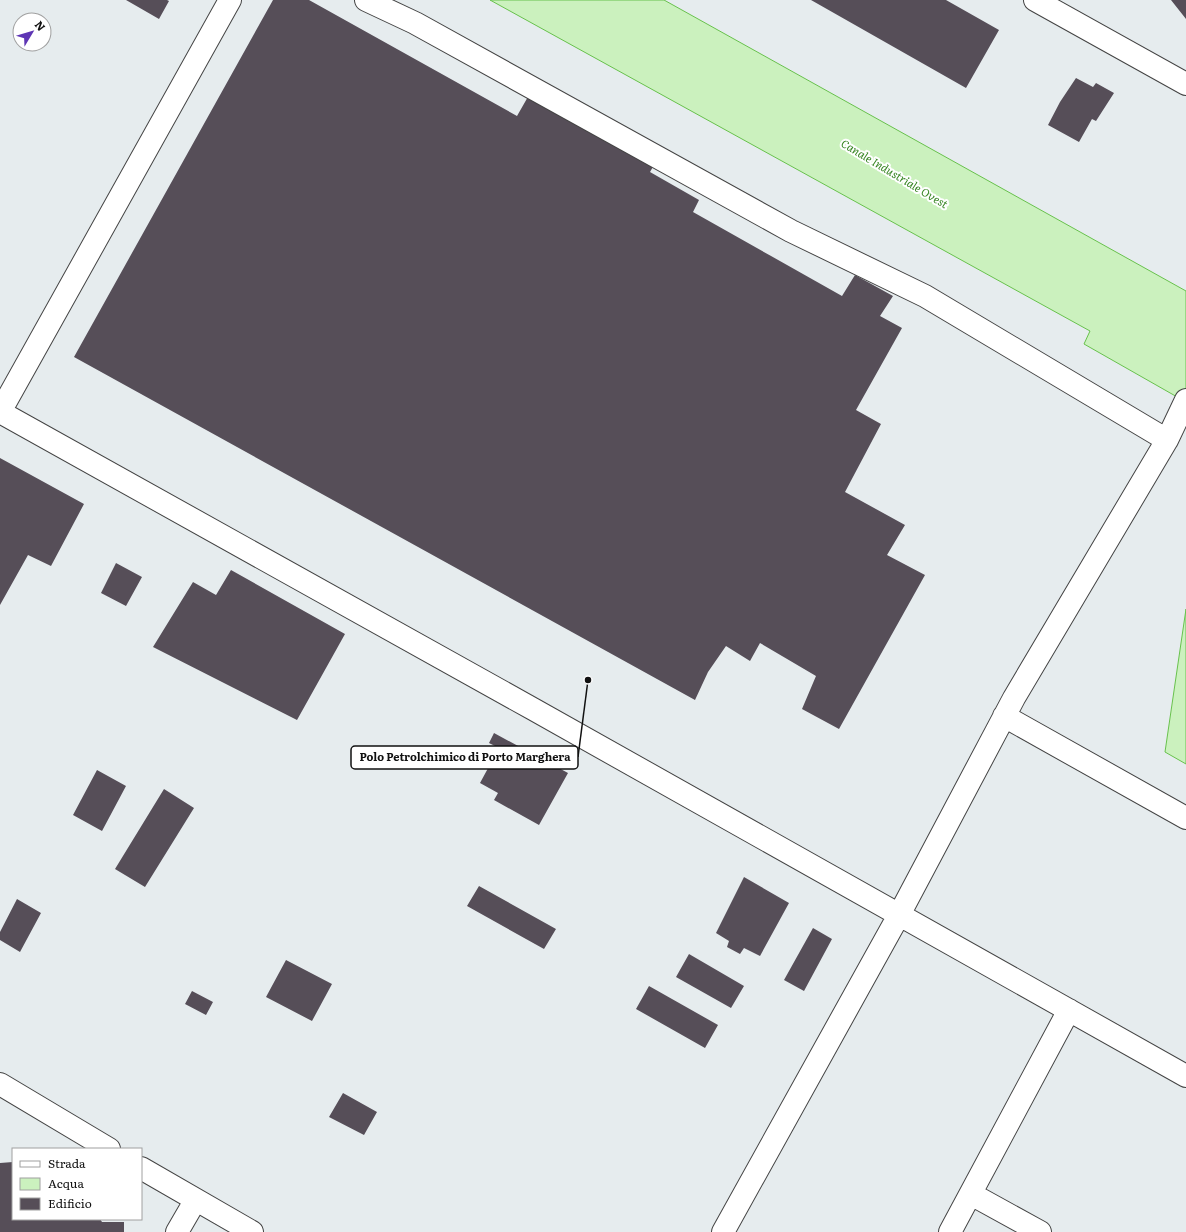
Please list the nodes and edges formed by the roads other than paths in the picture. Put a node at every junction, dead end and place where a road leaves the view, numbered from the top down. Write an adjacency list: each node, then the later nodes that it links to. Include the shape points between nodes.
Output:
1 (230, 0): 6 (lane)
2 (366, 0): 7 (lane, via 415,23 791,231 925,296)
3 (1035, 0): 4 (lane)
4 (1186, 84)
5 (1184, 404): 7 (lane)
6 (0, 412): 10 (lane)
7 (1167, 440): 8 (lane)
8 (1004, 716): 9 (lane); 10 (lane)
9 (1186, 818)
10 (899, 915): 11 (lane); 20 (lane)
11 (1070, 1010): 12 (lane); 16 (lane)
12 (1186, 1076)
13 (0, 1084): 14 (lane)
14 (106, 1148)
15 (142, 1169): 17 (lane)
16 (971, 1194): 21 (lane); 22 (lane)
17 (195, 1201): 18 (lane); 19 (lane)
18 (177, 1232)
19 (252, 1232)
20 (723, 1232)
21 (950, 1232)
22 (1040, 1232)

